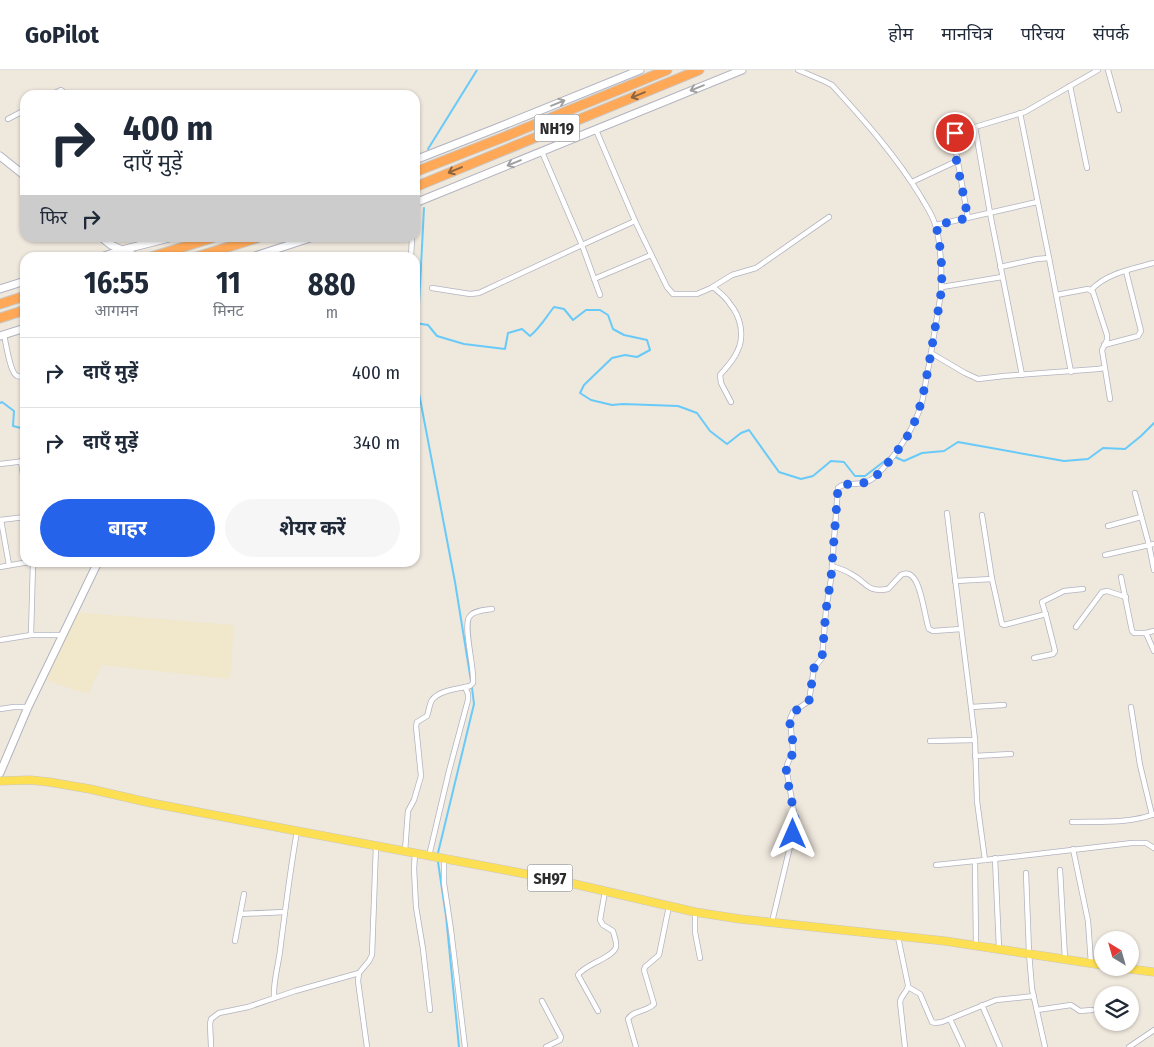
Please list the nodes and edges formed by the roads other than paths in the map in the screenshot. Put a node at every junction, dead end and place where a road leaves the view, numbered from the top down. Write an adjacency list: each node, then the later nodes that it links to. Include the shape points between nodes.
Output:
1 (640, 70): 17 (street, one-way to 1)
2 (667, 70): 20 (highway, NH19)
3 (699, 70): 23 (highway, NH19, one-way to 23)
4 (742, 70): 14 (street, one-way to 14)
5 (798, 70): 22 (street, via 832,85 879,138)
6 (1098, 70): 8 (street)
7 (1108, 70): 9 (street)
8 (1070, 86): 11 (street); 19 (street)
9 (1119, 110)
10 (20, 113): 12 (street)
11 (1020, 113): 13 (street); 25 (street)
12 (8, 119)
13 (976, 127): 18 (street, via 953,135); 26 (street)
14 (596, 130): 15 (street); 29 (street)
15 (542, 152): 24 (street, one-way to 24); 36 (street)
16 (0, 156): 21 (street)
17 (420, 158)
18 (957, 161): 22 (street); 28 (street)
19 (1087, 168)
20 (420, 170)
21 (20, 172)
22 (912, 182): 30 (street)
23 (420, 185)
24 (420, 201)
25 (1037, 202): 26 (street); 44 (street)
26 (990, 213): 28 (street); 46 (street)
27 (829, 217): 51 (street, via 756,268 732,275)
28 (968, 218): 30 (street)
29 (635, 221): 36 (street); 43 (street)
30 (936, 225): 52 (street)
31 (107, 242): 37 (street)
32 (147, 242): 37 (street)
33 (199, 242): 40 (highway)
34 (244, 242): 41 (highway)
35 (298, 242): 42 (street)
36 (582, 245): 49 (street); 53 (street, via 479,293)
37 (122, 250): 38 (street); 39 (street)
38 (116, 252)
39 (126, 252)
40 (167, 252)
41 (212, 252)
42 (267, 252)
43 (652, 255): 49 (street); 51 (street, via 673,294 697,294)
44 (1049, 258): 46 (street); 57 (street)
45 (1154, 263): 47 (street)
46 (1000, 267): 48 (street)
47 (1126, 271): 55 (street, via 1105,279); 64 (street, via 1141,331 1138,336)
48 (1002, 277): 52 (street); 68 (street)
49 (594, 279): 56 (street)
50 (20, 283): 54 (street)
51 (713, 287): 71 (street, via 730,303 741,328 737,353 720,375)
52 (942, 287): 65 (street)
53 (432, 288)
54 (0, 289)
55 (1091, 290): 57 (street); 64 (street, via 1107,336)
56 (600, 295)
57 (1056, 295): 67 (street)
58 (20, 298): 59 (highway)
59 (0, 304)
60 (20, 312): 61 (highway)
61 (0, 318)
62 (20, 330): 63 (street)
63 (2, 335): 69 (street, via 14,373)
64 (1104, 345): 66 (street)
65 (931, 353): 68 (street, via 978,379); 85 (street, via 922,402 905,440 872,479 838,488)
66 (1104, 368): 67 (street); 70 (street)
67 (1071, 372): 68 (street)
68 (1022, 375)
69 (20, 377)
70 (1110, 399)
71 (731, 402)
72 (20, 461): 73 (street)
73 (0, 464)
74 (1135, 493): 78 (street)
75 (946, 513): 92 (street)
76 (982, 515): 91 (street)
77 (20, 517): 79 (street)
78 (1141, 517): 80 (street); 81 (street)
79 (1, 520): 84 (street)
80 (1108, 526)
81 (1151, 544): 82 (street); 89 (street)
82 (1105, 555)
83 (20, 563): 84 (street)
84 (9, 565): 86 (street)
85 (832, 566): 98 (street, via 851,573 873,589 888,589 903,573 909,573 919,587 929,629); 140 (street, via 822,658 814,668 809,701 790,719 794,751 786,773 795,817)
86 (0, 567)
87 (33, 567): 101 (street)
88 (94, 567): 102 (street)
89 (1154, 570)
90 (1121, 577): 94 (street)
91 (992, 578): 92 (street); 96 (street, via 1003,625)
92 (955, 581): 98 (street)
93 (1083, 589): 96 (street, via 1064,591 1044,601)
94 (1126, 597): 97 (street, via 1102,592); 100 (street, via 1132,631)
95 (492, 609): 106 (street, via 475,612 467,621 474,674 473,683)
96 (1046, 614): 105 (street, via 1055,651)
97 (1076, 627)
98 (961, 629): 109 (street)
99 (1154, 631): 100 (street)
100 (1146, 632): 104 (street)
101 (31, 635): 102 (street); 103 (street)
102 (63, 635): 108 (street)
103 (0, 640)
104 (1154, 651)
105 (1034, 658)
106 (465, 687): 124 (street, via 433,698 427,716 417,722 421,776 408,811); 126 (street, via 468,700)
107 (1004, 705): 109 (street)
108 (28, 707): 111 (street); 116 (street)
109 (971, 707): 112 (street)
110 (1131, 707): 118 (street, via 1140,765)
111 (0, 709)
112 (974, 740): 113 (street); 115 (street)
113 (930, 741)
114 (1011, 754): 115 (street)
115 (975, 756): 129 (street)
116 (0, 773)
117 (0, 781): 120 (main road, SH97, via 49,782)
118 (1153, 815): 119 (street, via 1128,820)
119 (1072, 822)
120 (297, 831): 121 (main road, SH97); 137 (street)
121 (376, 846): 124 (main road, SH97); 152 (street, via 372,955)
122 (1154, 848): 123 (street, via 1139,842)
123 (1073, 849): 127 (street); 148 (street, via 1088,921)
124 (405, 852): 125 (main road, SH97)
125 (415, 853): 126 (main road, SH97); 158 (street, via 416,907)
126 (429, 856): 128 (main road, SH97)
127 (995, 858): 129 (street); 144 (street)
128 (444, 859): 134 (main road, SH97); 166 (street, via 444,882)
129 (985, 860): 130 (street)
130 (975, 861): 131 (street); 143 (street)
131 (936, 865)
132 (1060, 870): 147 (street)
133 (1026, 873): 145 (street)
134 (605, 891): 136 (main road, SH97); 161 (street, via 600,920 613,931 616,948 578,975)
135 (244, 894): 139 (street)
136 (669, 906): 138 (main road, SH97); 168 (street, via 659,955 644,970 654,1004 628,1019)
137 (285, 912): 139 (street); 155 (street)
138 (695, 912): 140 (main road, SH97); 146 (street)
139 (240, 914): 142 (street)
140 (772, 922): 141 (main road, SH97)
141 (898, 936): 143 (main road, SH97); 153 (street)
142 (235, 941)
143 (976, 945): 144 (main road, SH97)
144 (998, 948): 145 (main road, SH97)
145 (1029, 953): 147 (main road, SH97); 154 (street)
146 (700, 958)
147 (1065, 959): 148 (main road, SH97)
148 (1091, 963): 149 (main road, SH97)
149 (1094, 964)
150 (1139, 970): 151 (main road)
151 (1154, 972)
152 (359, 973): 155 (street); 165 (street)
153 (908, 987): 162 (street, via 920,994 932,1022); 169 (street, via 900,1002)
154 (1034, 996): 157 (street); 159 (street)
155 (274, 998): 164 (street, via 219,1013 211,1019)
156 (542, 1001): 167 (street, via 561,1037)
157 (982, 1004): 162 (street); 171 (street)
158 (430, 1010)
159 (1037, 1010): 160 (street, via 1068,1005 1080,1011); 172 (street)
160 (1092, 1010)
161 (598, 1011)
162 (950, 1018): 170 (street)
163 (1154, 1030): 173 (street)
164 (211, 1046)
165 (367, 1047)
166 (465, 1047)
167 (546, 1047)
168 (636, 1047)
169 (905, 1047)
170 (963, 1047)
171 (1000, 1047)
172 (1045, 1047)
173 (1129, 1047)

